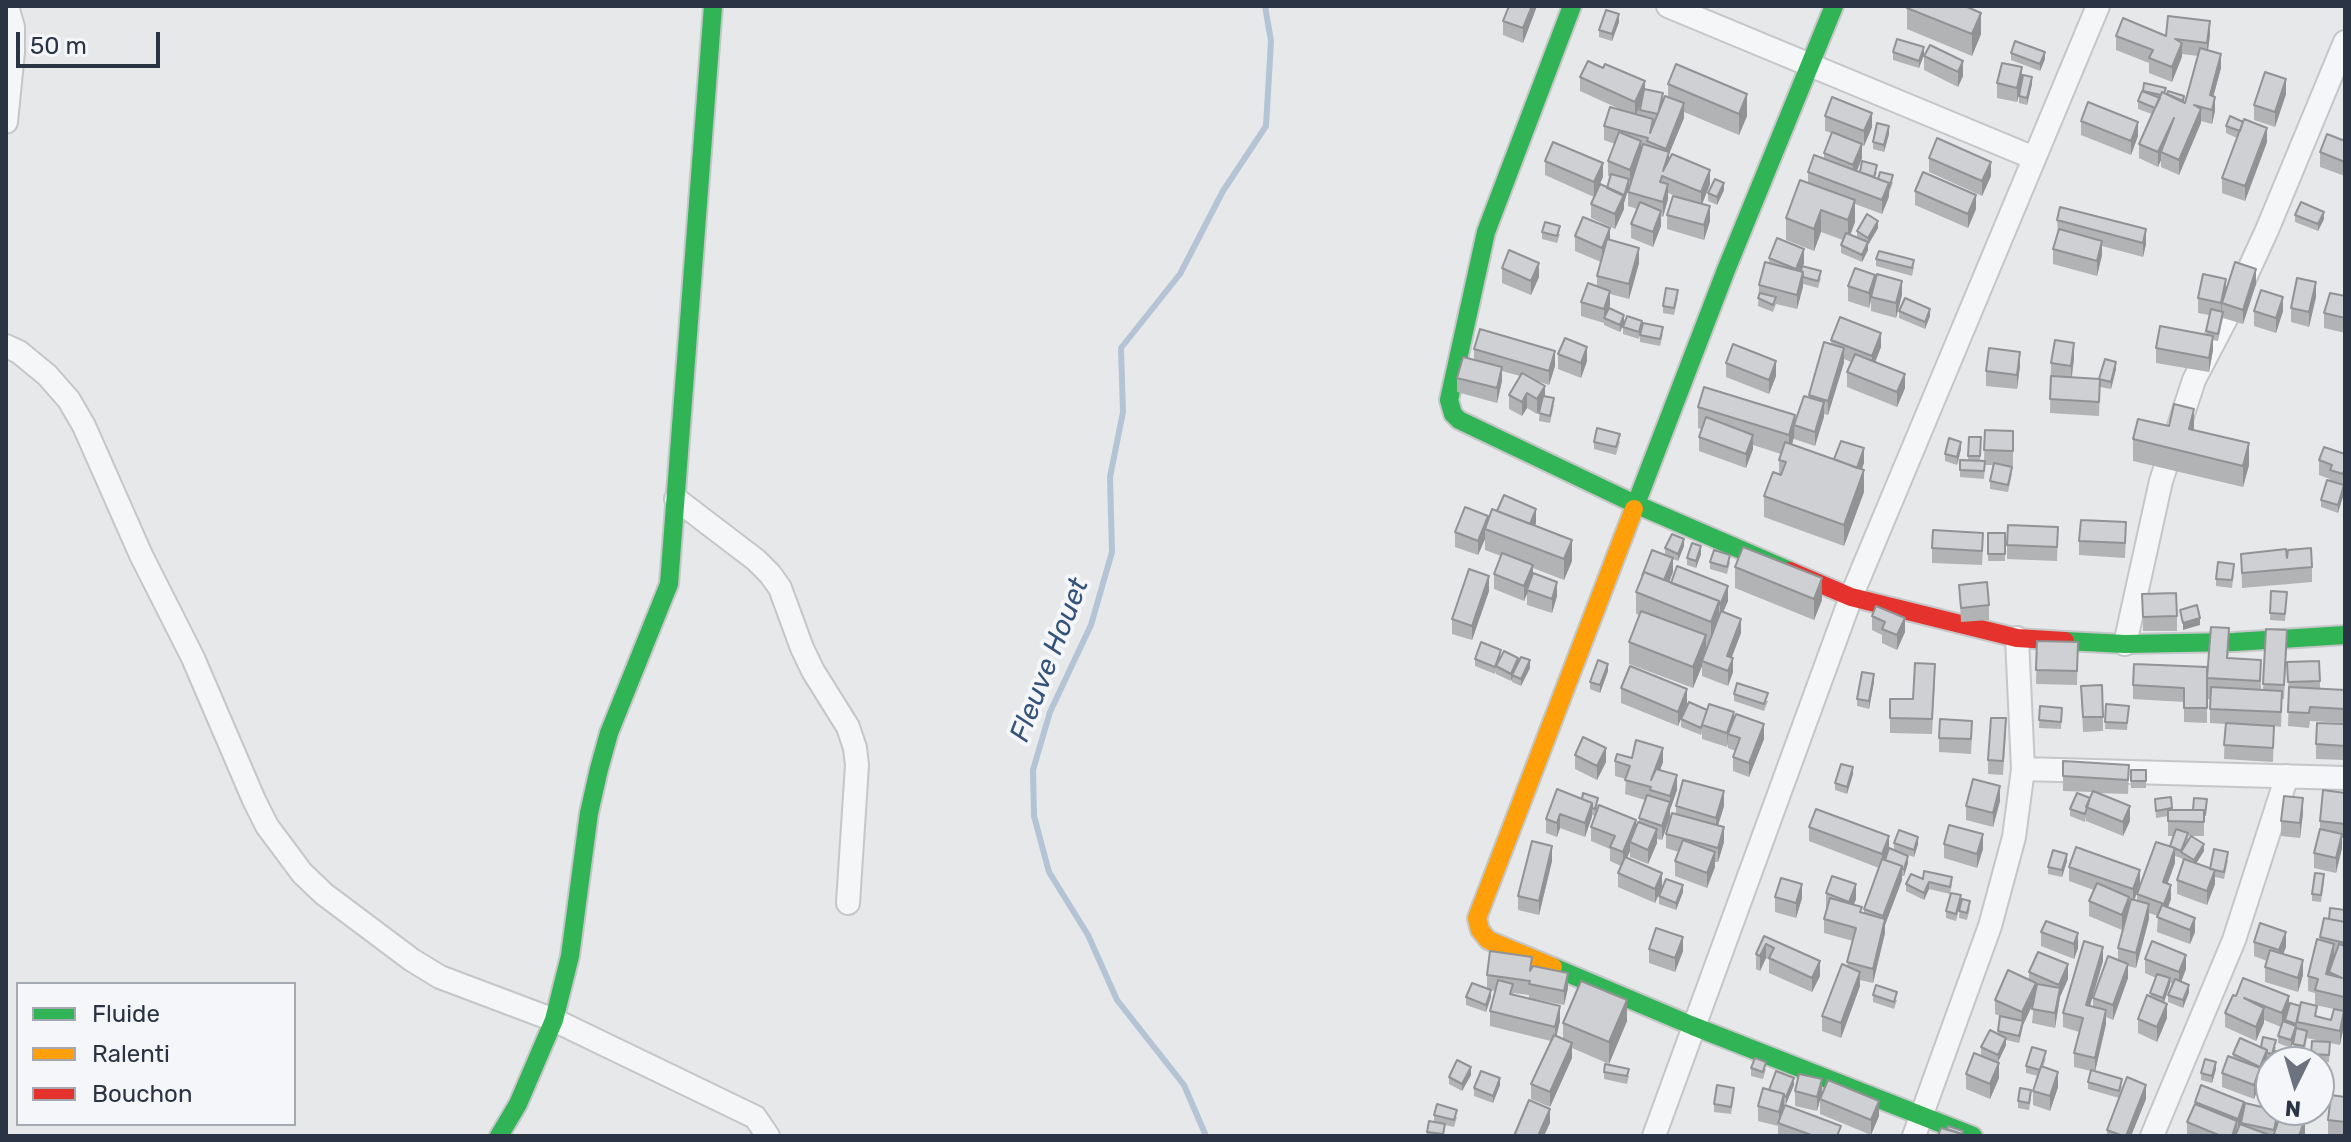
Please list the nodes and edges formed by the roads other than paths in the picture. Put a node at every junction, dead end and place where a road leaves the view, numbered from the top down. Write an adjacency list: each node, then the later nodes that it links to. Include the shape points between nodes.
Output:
1 (7, 6): 9 (street, via 13,52)
2 (713, 6): 12 (street)
3 (1572, 6): 13 (street, via 1486,232 1449,400 1459,420)
4 (1668, 6): 8 (street)
5 (1834, 6): 8 (street)
6 (2098, 6): 10 (street)
7 (2345, 42): 17 (street, via 2267,230 2194,380 2161,481)
8 (1810, 66): 10 (street); 13 (street)
9 (6, 122)
10 (2034, 158): 14 (street)
11 (6, 346): 22 (street, via 47,375 84,426 254,800 302,873 440,977)
12 (676, 499): 21 (street, via 770,574 813,671 848,727 857,765); 22 (street, via 669,584 599,769 570,956)
13 (1635, 504): 14 (street); 23 (street, via 1477,918 1488,940)
14 (1851, 597): 16 (street); 23 (street)
15 (2345, 635): 17 (street)
16 (2017, 638): 17 (street); 18 (street)
17 (2125, 644)
18 (2023, 769): 19 (street); 24 (street, via 2014,837 1990,926)
19 (2287, 776): 20 (street); 29 (street, via 2234,940)
20 (2345, 778)
21 (848, 903)
22 (554, 1020): 25 (street); 26 (street, via 755,1117)
23 (1693, 1026): 24 (street); 27 (street)
24 (1918, 1126): 28 (street)
25 (499, 1136)
26 (768, 1136)
27 (1654, 1136)
28 (1973, 1136)
29 (2152, 1136)

